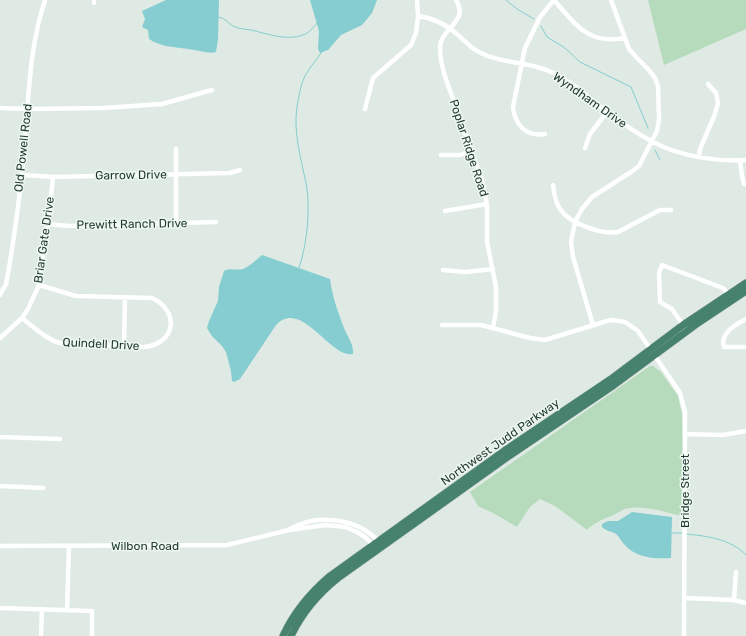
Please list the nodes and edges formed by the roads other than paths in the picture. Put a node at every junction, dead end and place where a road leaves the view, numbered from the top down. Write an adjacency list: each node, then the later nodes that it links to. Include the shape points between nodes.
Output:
1 (45, 0): 13 (street, Old Powell Road, via 32,54)
2 (417, 0): 6 (street)
3 (456, 0): 7 (street, Poplar Ridge Road, via 460,11)
4 (554, 0): 8 (street, via 590,36 603,40); 9 (street, via 540,17 525,48)
5 (611, 0): 8 (street)
6 (418, 16): 7 (street, Wyndham Drive, via 442,23); 14 (street, via 416,33 410,45 373,78)
7 (450, 29): 9 (street, Wyndham Drive, via 478,52); 20 (street, Poplar Ridge Road, via 442,38 440,48 443,68)
8 (625, 38): 17 (street, via 632,53 653,74 658,86 659,125)
9 (522, 64): 15 (street, Wyndham Drive, via 549,71 563,78); 16 (street, via 513,107 514,117 520,126 530,133)
10 (708, 84): 22 (street, via 716,93 718,103 700,148)
11 (212, 90): 13 (street, via 162,104)
12 (0, 108): 13 (street)
13 (28, 109): 27 (street, Old Powell Road)
14 (365, 109)
15 (607, 112): 17 (street, Wyndham Drive); 18 (street, via 590,134)
16 (545, 134)
17 (652, 141): 22 (street, Wyndham Drive, via 666,148); 35 (street, via 639,166 592,197)
18 (585, 148)
19 (176, 149): 26 (street)
20 (471, 151): 21 (street, via 460,155); 31 (street, Poplar Ridge Road, via 481,177)
21 (441, 155)
22 (699, 157): 23 (street, Wyndham Drive)
23 (740, 160): 24 (street, Wyndham Drive); 29 (street)
24 (746, 160)
25 (240, 170): 26 (street, Garrow Drive, via 230,173)
26 (176, 174): 28 (street, Garrow Drive); 36 (street)
27 (22, 176): 28 (street, Garrow Drive); 44 (street, Old Powell Road, via 9,268 6,284)
28 (53, 177): 37 (street, Briar Gate Drive)
29 (746, 184)
30 (553, 185): 35 (street, via 559,208 566,217)
31 (487, 204): 33 (street); 38 (street, Poplar Ridge Road, via 487,242)
32 (671, 210): 35 (street, via 660,210 612,233)
33 (445, 211)
34 (216, 222): 36 (street, Prewitt Ranch Drive)
35 (575, 222): 49 (street, via 573,257)
36 (176, 223): 37 (street, Prewitt Ranch Drive, via 70,226)
37 (48, 224): 41 (street, Briar Gate Drive)
38 (493, 269): 39 (street, via 466,272); 51 (street, Poplar Ridge Road, via 496,287)
39 (443, 270)
40 (746, 283): 43 (highway, Northwest Judd Parkway)
41 (39, 285): 45 (street, Quindell Drive, via 76,296); 46 (street, Briar Gate Drive)
42 (746, 291): 55 (highway, Northwest Judd Parkway)
43 (728, 294): 50 (highway, Northwest Judd Parkway); 50 (street, via 723,288 662,265 659,273 660,302 672,309)
44 (0, 295)
45 (125, 297): 53 (street); 53 (street, Quindell Drive, via 152,298 161,302 168,310 170,326 167,336 156,344 145,347)
46 (22, 318): 52 (street, Briar Gate Drive); 53 (street, Quindell Drive, via 55,342)
47 (746, 319): 54 (street, via 728,331 722,343 724,346)
48 (442, 325): 51 (street, Bridge Street, via 481,325)
49 (593, 325): 51 (street, Bridge Street, via 545,340); 55 (street, Bridge Street, via 613,320 625,322 638,331)
50 (683, 325): 55 (highway, Northwest Judd Parkway)
51 (493, 328)
52 (0, 338)
53 (124, 346)
54 (746, 347)
55 (652, 352): 57 (street, Bridge Street, via 680,394 685,412); 64 (highway, Northwest Judd Parkway, via 504,451)
56 (746, 431): 57 (street, via 723,435)
57 (685, 434): 66 (street, Bridge Street)
58 (0, 436): 59 (street)
59 (60, 439)
60 (0, 486): 61 (street)
61 (43, 488)
62 (0, 546): 63 (street, Wilbon Road)
63 (69, 546): 64 (street, Wilbon Road, via 227,545 322,520 350,523 361,528 370,533); 71 (street)
64 (377, 546): 74 (highway, Northwest Judd Parkway, via 319,585 298,610); 75 (highway, Northwest Judd Parkway, via 321,593 302,616)
65 (736, 572): 67 (street)
66 (684, 598): 67 (street); 76 (street, Bridge Street)
67 (734, 600): 68 (street)
68 (746, 603)
69 (0, 608): 70 (street)
70 (42, 609): 71 (street); 72 (street)
71 (67, 610): 73 (street, via 92,611)
72 (41, 636)
73 (92, 636)
74 (283, 636)
75 (291, 636)
76 (684, 636)

